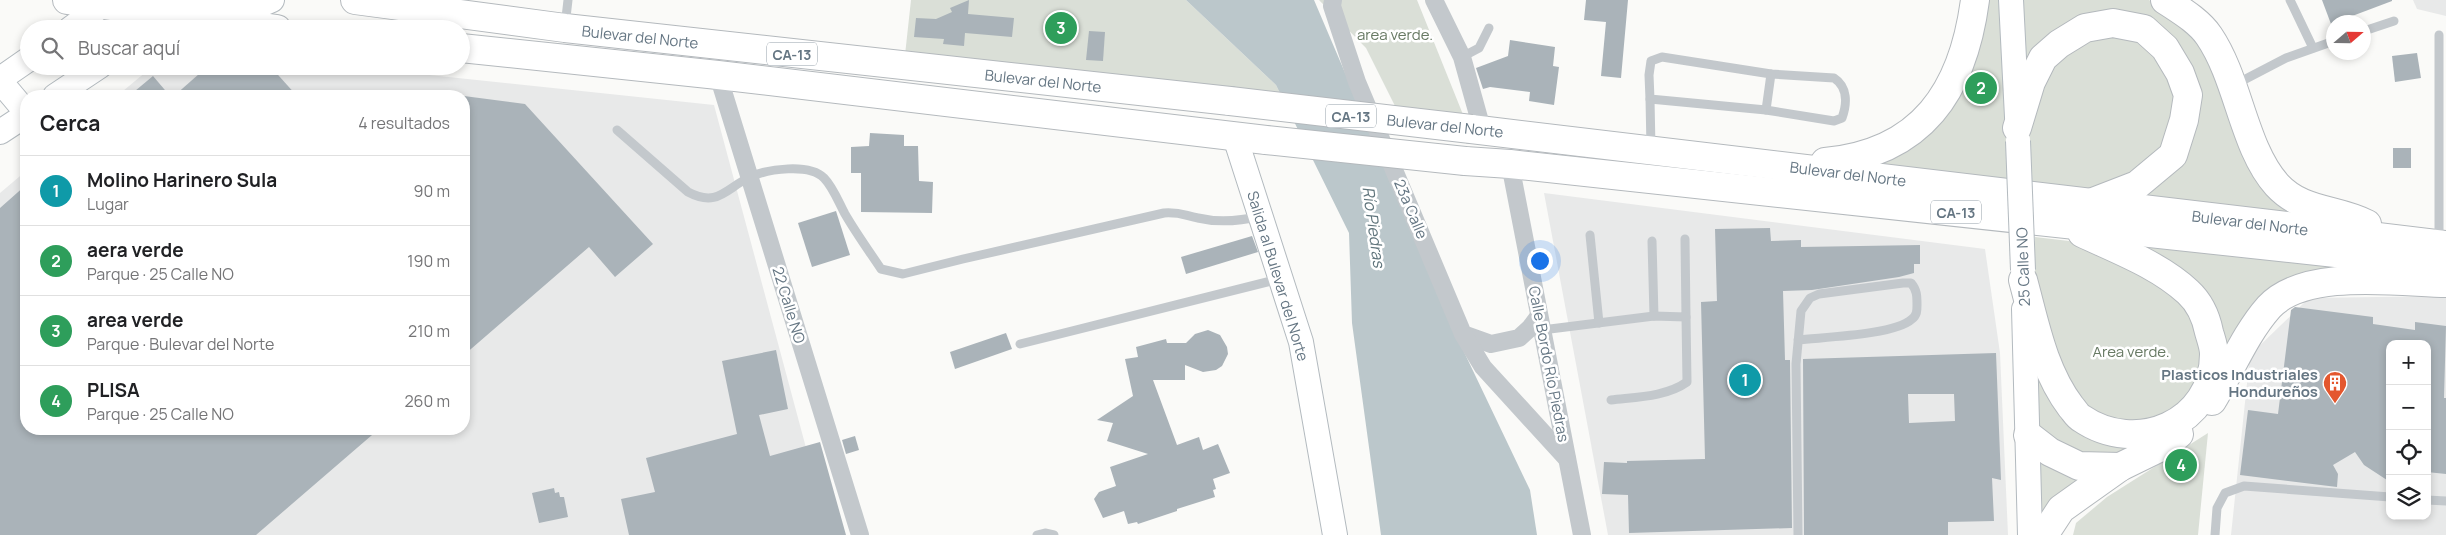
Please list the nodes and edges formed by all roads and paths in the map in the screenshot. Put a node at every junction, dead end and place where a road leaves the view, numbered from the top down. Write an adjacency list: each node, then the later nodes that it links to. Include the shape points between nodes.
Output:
1 (67, 0): 12 (highway)
2 (179, 0): 3 (street, via 256,7)
3 (272, 0)
4 (355, 0): 16 (highway, Bulevar del Norte / CA-13)
5 (568, 0): 16 (lane)
6 (1333, 0): 59 (street, 23a Calle, via 1332,6 1357,82)
7 (1434, 0): 23 (street)
8 (1974, 0): 42 (highway, via 1971,29 1957,74 1942,101 1902,139 1878,151 1847,160)
9 (2011, 0): 38 (street, 25 Calle NO)
10 (2165, 0): 29 (highway, via 2209,35)
11 (2290, 0): 21 (lane)
12 (110, 2): 13 (street); 14 (highway)
13 (83, 20)
14 (195, 20)
15 (2394, 21): 18 (lane)
16 (565, 28): 35 (highway, Bulevar del Norte / CA-13, bridge)
17 (1488, 28): 23 (lane, via 1479,48)
18 (2371, 29)
19 (2439, 35): 51 (lane)
20 (2326, 44): 21 (lane)
21 (2313, 48): 29 (lane)
22 (470, 49): 27 (highway, Bulevar del Norte / CA-13)
23 (1462, 58): 35 (street)
24 (20, 65): 28 (street)
25 (1771, 74): 31 (lane, via 1662,57 1651,61); 33 (lane); 33 (lane, via 1834,78 1846,90 1844,112 1842,118 1834,121)
26 (86, 75): 30 (street)
27 (718, 75): 39 (highway, Bulevar del Norte / CA-13); 43 (street, 22 Calle NO)
28 (0, 80): 32 (street)
29 (2233, 85): 49 (highway, via 2256,151 2277,185 2303,205 2361,221)
30 (63, 90)
31 (1650, 99): 33 (lane); 40 (lane)
32 (20, 106)
33 (1766, 110)
34 (20, 118): 37 (street)
35 (1476, 129): 40 (highway, Bulevar del Norte / CA-13)
36 (617, 130): 43 (lane, via 688,192 700,198 723,196)
37 (0, 132)
38 (2017, 135): 44 (highway, via 2031,82 2043,58 2085,28 2114,23 2144,29 2165,48 2188,95 2184,120 2172,155 2137,185); 52 (street, 25 Calle NO, bridge)
39 (1235, 137): 41 (highway, Bulevar del Norte / CA-13, bridge); 45 (street, Salida al Bulevar del Norte)
40 (1652, 151): 42 (highway, Bulevar del Norte / CA-13)
41 (1510, 164): 46 (highway, Bulevar del Norte / CA-13); 57 (street, Calle Bordo Río Piedras)
42 (1784, 166): 44 (highway, Bulevar del Norte / CA-13)
43 (750, 177): 45 (lane, via 780,169 806,169 824,177 853,229 881,269 903,274 1164,213 1180,212 1224,221); 69 (street, 22 Calle NO)
44 (2090, 204): 49 (highway, Bulevar del Norte / CA-13)
45 (1261, 216): 53 (street, Salida al Bulevar del Norte)
46 (2061, 224): 51 (highway, Bulevar del Norte / CA-13); 52 (highway, via 2135,257 2167,276 2189,293 2205,316 2214,354 2208,386 2190,412 2166,429 2142,435 2108,430 2080,418 2058,390 2042,353)
47 (1590, 235): 58 (lane)
48 (1685, 239): 56 (lane)
49 (2400, 240): 51 (highway, Bulevar del Norte / CA-13)
50 (1652, 241): 55 (lane)
51 (2444, 251)
52 (2023, 275): 63 (street, 25 Calle NO)
53 (1281, 278): 61 (lane); 72 (street, Salida al Bulevar del Norte, via 1301,342)
54 (2446, 283): 65 (highway, via 2330,280 2292,290 2270,306 2248,335 2205,413 2165,445)
55 (1654, 316): 56 (lane); 58 (lane)
56 (1686, 318): 62 (lane, via 1686,382 1660,393)
57 (1540, 323): 58 (lane); 59 (street, via 1519,338 1491,344); 64 (street, Calle Bordo Río Piedras)
58 (1599, 323)
59 (1463, 334): 64 (street, 23a Calle, via 1483,367)
60 (1798, 340): 60 (lane, via 1874,332 1903,325 1917,312 1915,288 1911,283 1904,283 1810,298 1801,311); 74 (lane)
61 (1020, 344)
62 (1611, 400)
63 (2028, 435): 65 (highway, via 2050,452 2079,466); 75 (street, 25 Calle NO)
64 (1568, 459): 73 (street, Calle Bordo Río Piedras)
65 (2120, 466): 76 (highway, via 2061,509)
66 (2386, 497): 77 (lane, via 2244,486 2226,493 2217,508)
67 (2431, 500): 68 (lane)
68 (2446, 501)
69 (860, 535)
70 (1037, 535): 71 (lane)
71 (1054, 535)
72 (1335, 535)
73 (1582, 535)
74 (1798, 535)
75 (2030, 535)
76 (2044, 535)
77 (2215, 535)

